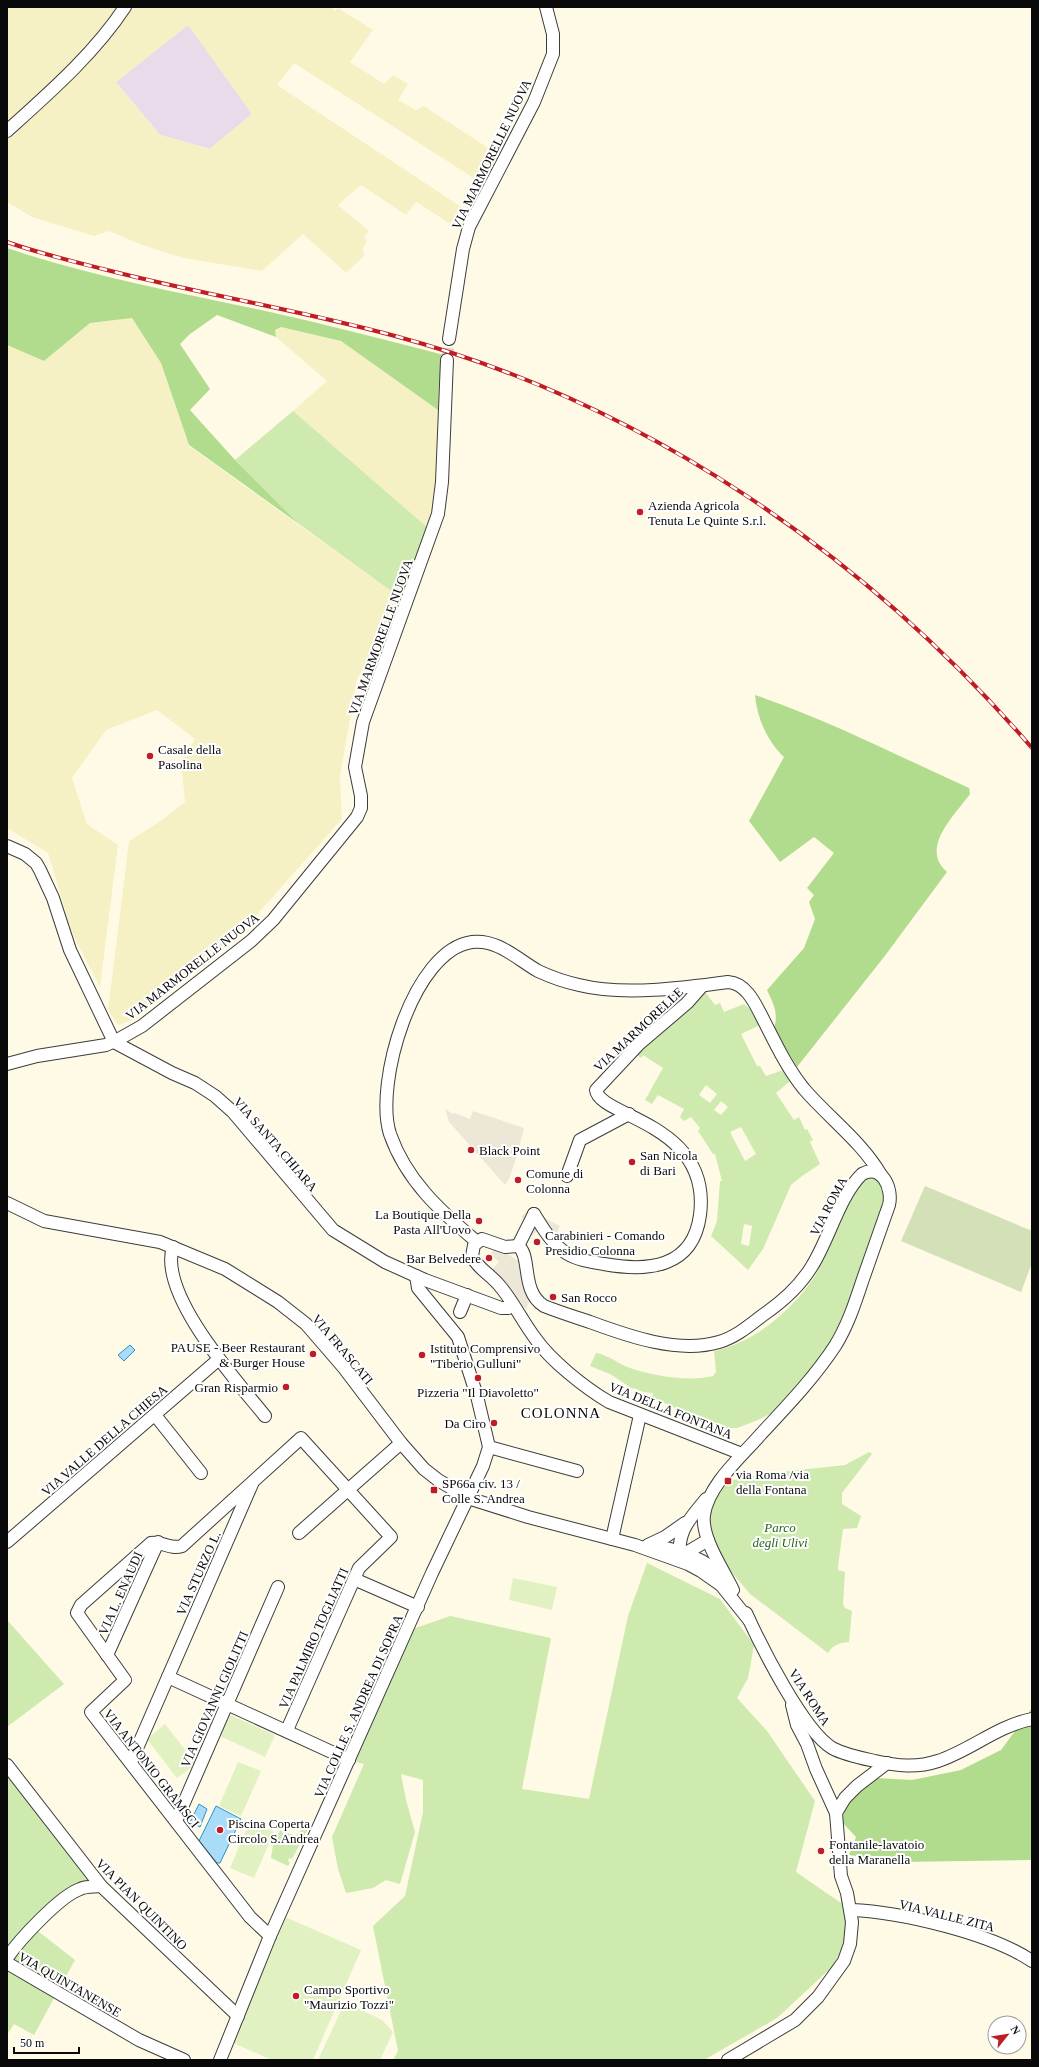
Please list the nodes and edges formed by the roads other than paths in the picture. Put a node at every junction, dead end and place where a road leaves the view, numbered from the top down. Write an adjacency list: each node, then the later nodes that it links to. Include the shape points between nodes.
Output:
1 (125, 7): 3 (street, via 104,35 66,75)
2 (546, 7): 4 (street, VIA MARMORELLE NUOVA, via 553,34 554,52 534,102 469,227 463,249)
3 (7, 131)
4 (449, 339)
5 (447, 360): 8 (street, VIA MARMORELLE NUOVA, via 442,482 438,514 363,722 355,767 361,796 361,808 357,817 274,920 142,1026)
6 (7, 846): 8 (street, via 25,854 36,863 70,950)
7 (702, 986): 10 (street, VIA MARMORELLE, via 598,1086 597,1094 602,1100); 11 (street, via 731,982 746,991 800,1083 867,1154); 14 (street, via 618,990 593,988 544,974 504,949 484,942 470,942 459,946 439,960 420,987 395,1044 387,1080 387,1119 399,1154 418,1185 440,1211)
8 (114, 1042): 9 (street, VIA MARMORELLE NUOVA); 17 (street, VIA SANTA CHIARA, via 215,1096 233,1112 333,1230 360,1248)
9 (7, 1064)
10 (630, 1114): 12 (street, via 580,1140); 15 (street, via 670,1139 692,1166 701,1196 700,1217 691,1243 680,1256 666,1263 642,1267 614,1266 579,1259 566,1253 553,1242 534,1214)
11 (882, 1175): 15 (street, VIA ROMA, via 866,1172 855,1181 815,1261 795,1288 761,1317 735,1335 721,1341 690,1344 654,1342 544,1306 536,1299 528,1281 523,1253); 27 (street, via 890,1189 890,1201 855,1307 846,1326 811,1379)
12 (567, 1176)
13 (7, 1204): 16 (street, VIA FRASCATI, via 44,1221 152,1240)
14 (475, 1243): 15 (street, via 484,1239 505,1247); 19 (street, VIA DELLA FONTANA, via 472,1258 500,1285)
15 (518, 1246)
16 (173, 1247): 21 (street, via 171,1263 179,1296); 25 (street, VIA FRASCATI, via 225,1269 251,1284 306,1324 344,1368)
17 (416, 1276): 18 (street, VIA SANTA CHIARA); 26 (street, via 418,1288 458,1337 477,1396)
18 (467, 1295): 19 (street, VIA SANTA CHIARA, via 503,1308); 20 (street)
19 (513, 1305): 23 (street, VIA DELLA FONTANA, via 534,1337 550,1355 594,1394)
20 (460, 1312)
21 (219, 1359): 22 (street, VIA VALLE DELLA CHIESA); 24 (street)
22 (155, 1414): 29 (street); 38 (street, VIA VALLE DELLA CHIESA)
23 (640, 1415): 27 (street, VIA DELLA FONTANA); 36 (street)
24 (265, 1416)
25 (401, 1443): 31 (street); 33 (street, VIA FRASCATI, via 424,1469)
26 (489, 1447): 28 (street); 33 (street, VIA COLLE S. ANDREA DI SOPRA)
27 (742, 1454): 32 (street)
28 (576, 1471)
29 (201, 1473)
30 (254, 1479): 31 (street, via 301,1438); 39 (street, via 182,1546 172,1548); 48 (street, VIA STURZO L.)
31 (348, 1489): 35 (street); 42 (street, VIA PALMIRO TOGLIATTI, via 391,1537 359,1568)
32 (713, 1492): 34 (street); 37 (street, via 704,1515)
33 (468, 1498): 36 (street, VIA FRASCATI); 45 (street, VIA COLLE S. ANDREA DI SOPRA)
34 (688, 1521): 40 (street, via 665,1537); 41 (street, via 680,1536)
35 (299, 1533)
36 (612, 1539): 40 (street, VIA FRASCATI)
37 (708, 1540): 41 (street); 44 (street)
38 (7, 1542)
39 (158, 1542): 47 (street, VIA L. ENAUDI); 47 (street, VIA ANTONIO GRAMSCI, via 151,1543 77,1611 78,1617)
40 (640, 1546): 41 (street, VIA FRASCATI)
41 (682, 1555): 44 (street, VIA ROMA, via 714,1570); 46 (street, via 714,1579)
42 (354, 1579): 45 (street); 52 (street, VIA PALMIRO TOGLIATTI)
43 (278, 1587): 50 (street, VIA GIOVANNI GIOLITTI)
44 (733, 1590): 46 (street, VIA ROMA)
45 (418, 1608): 53 (street, VIA COLLE S. ANDREA DI SOPRA)
46 (749, 1620): 49 (street, VIA ROMA)
47 (107, 1655): 54 (street, VIA ANTONIO GRAMSCI, via 125,1680 91,1712)
48 (168, 1677): 50 (street); 54 (street, VIA STURZO L.)
49 (789, 1694): 55 (street, VIA ROMA, via 810,1728 830,1746 842,1752); 57 (street, via 797,1725)
50 (226, 1705): 52 (street); 58 (street, VIA GIOVANNI GIOLITTI)
51 (1032, 1719): 55 (street, VIA ROMA, via 1000,1730 938,1761 912,1766)
52 (287, 1730): 53 (street)
53 (349, 1760): 61 (street, VIA COLLE S. ANDREA DI SOPRA)
54 (131, 1762): 58 (street, VIA ANTONIO GRAMSCI)
55 (888, 1764): 57 (street, via 857,1786 845,1798)
56 (7, 1765): 59 (street, VIA PIAN QUINTINO)
57 (836, 1813): 60 (street, via 841,1876)
58 (176, 1821): 61 (street, VIA ANTONIO GRAMSCI, via 250,1917)
59 (101, 1886): 62 (street, via 80,1888 53,1906 14,1947); 65 (street, VIA PIAN QUINTINO)
60 (851, 1910): 63 (street, VIA VALLE ZITA, via 900,1916 999,1942); 68 (street, via 850,1944 844,1960 818,1997 795,2020)
61 (270, 1936): 65 (street, VIA COLLE S. ANDREA DI SOPRA)
62 (7, 1958)
63 (1032, 1961)
64 (7, 1963): 66 (street, VIA QUINTANENSE, via 139,2040)
65 (238, 2016): 67 (street, VIA COLLE S. ANDREA DI SOPRA)
66 (184, 2060)
67 (220, 2060)
68 (728, 2060)

